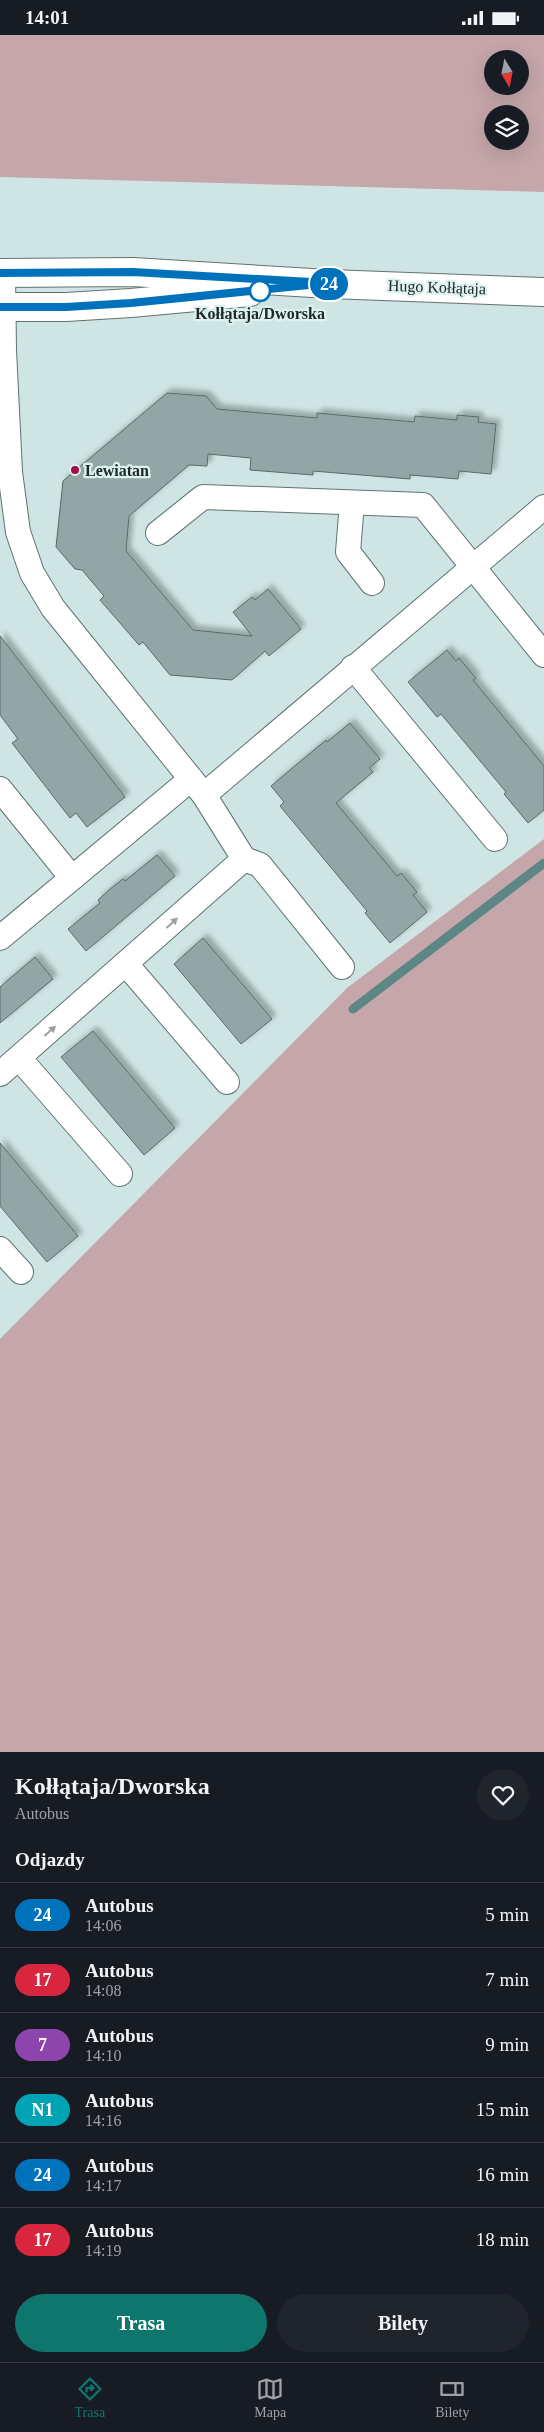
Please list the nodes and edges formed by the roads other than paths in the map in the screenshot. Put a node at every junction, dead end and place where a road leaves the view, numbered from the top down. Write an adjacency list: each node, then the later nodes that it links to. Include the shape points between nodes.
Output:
1 (2, 273): 2 (street, Hugo Kołłątaja, via 133,272); 4 (street)
2 (329, 283): 3 (street, Hugo Kołłątaja); 4 (street, Hugo Kołłątaja, via 131,303)
3 (544, 292)
4 (2, 307): 5 (street)
5 (5, 473): 13 (street, via 18,532 32,573 53,608)
6 (352, 503): 8 (street, via 203,497); 9 (street, via 423,505); 10 (street, via 348,552)
7 (544, 507): 9 (street)
8 (158, 533)
9 (473, 568): 11 (street); 12 (street)
10 (372, 583)
11 (544, 655)
12 (353, 667): 13 (street); 15 (street)
13 (198, 787): 16 (street); 17 (street)
14 (0, 789): 17 (street)
15 (495, 839)
16 (244, 859): 19 (street, one-way to 16); 20 (street, via 260,865)
17 (72, 877): 18 (street)
18 (0, 938)
19 (126, 964): 21 (street, one-way to 19); 23 (street)
20 (342, 967)
21 (19, 1058): 22 (street); 24 (street)
22 (0, 1074)
23 (227, 1082)
24 (120, 1174)
25 (0, 1249): 26 (street)
26 (21, 1272)

